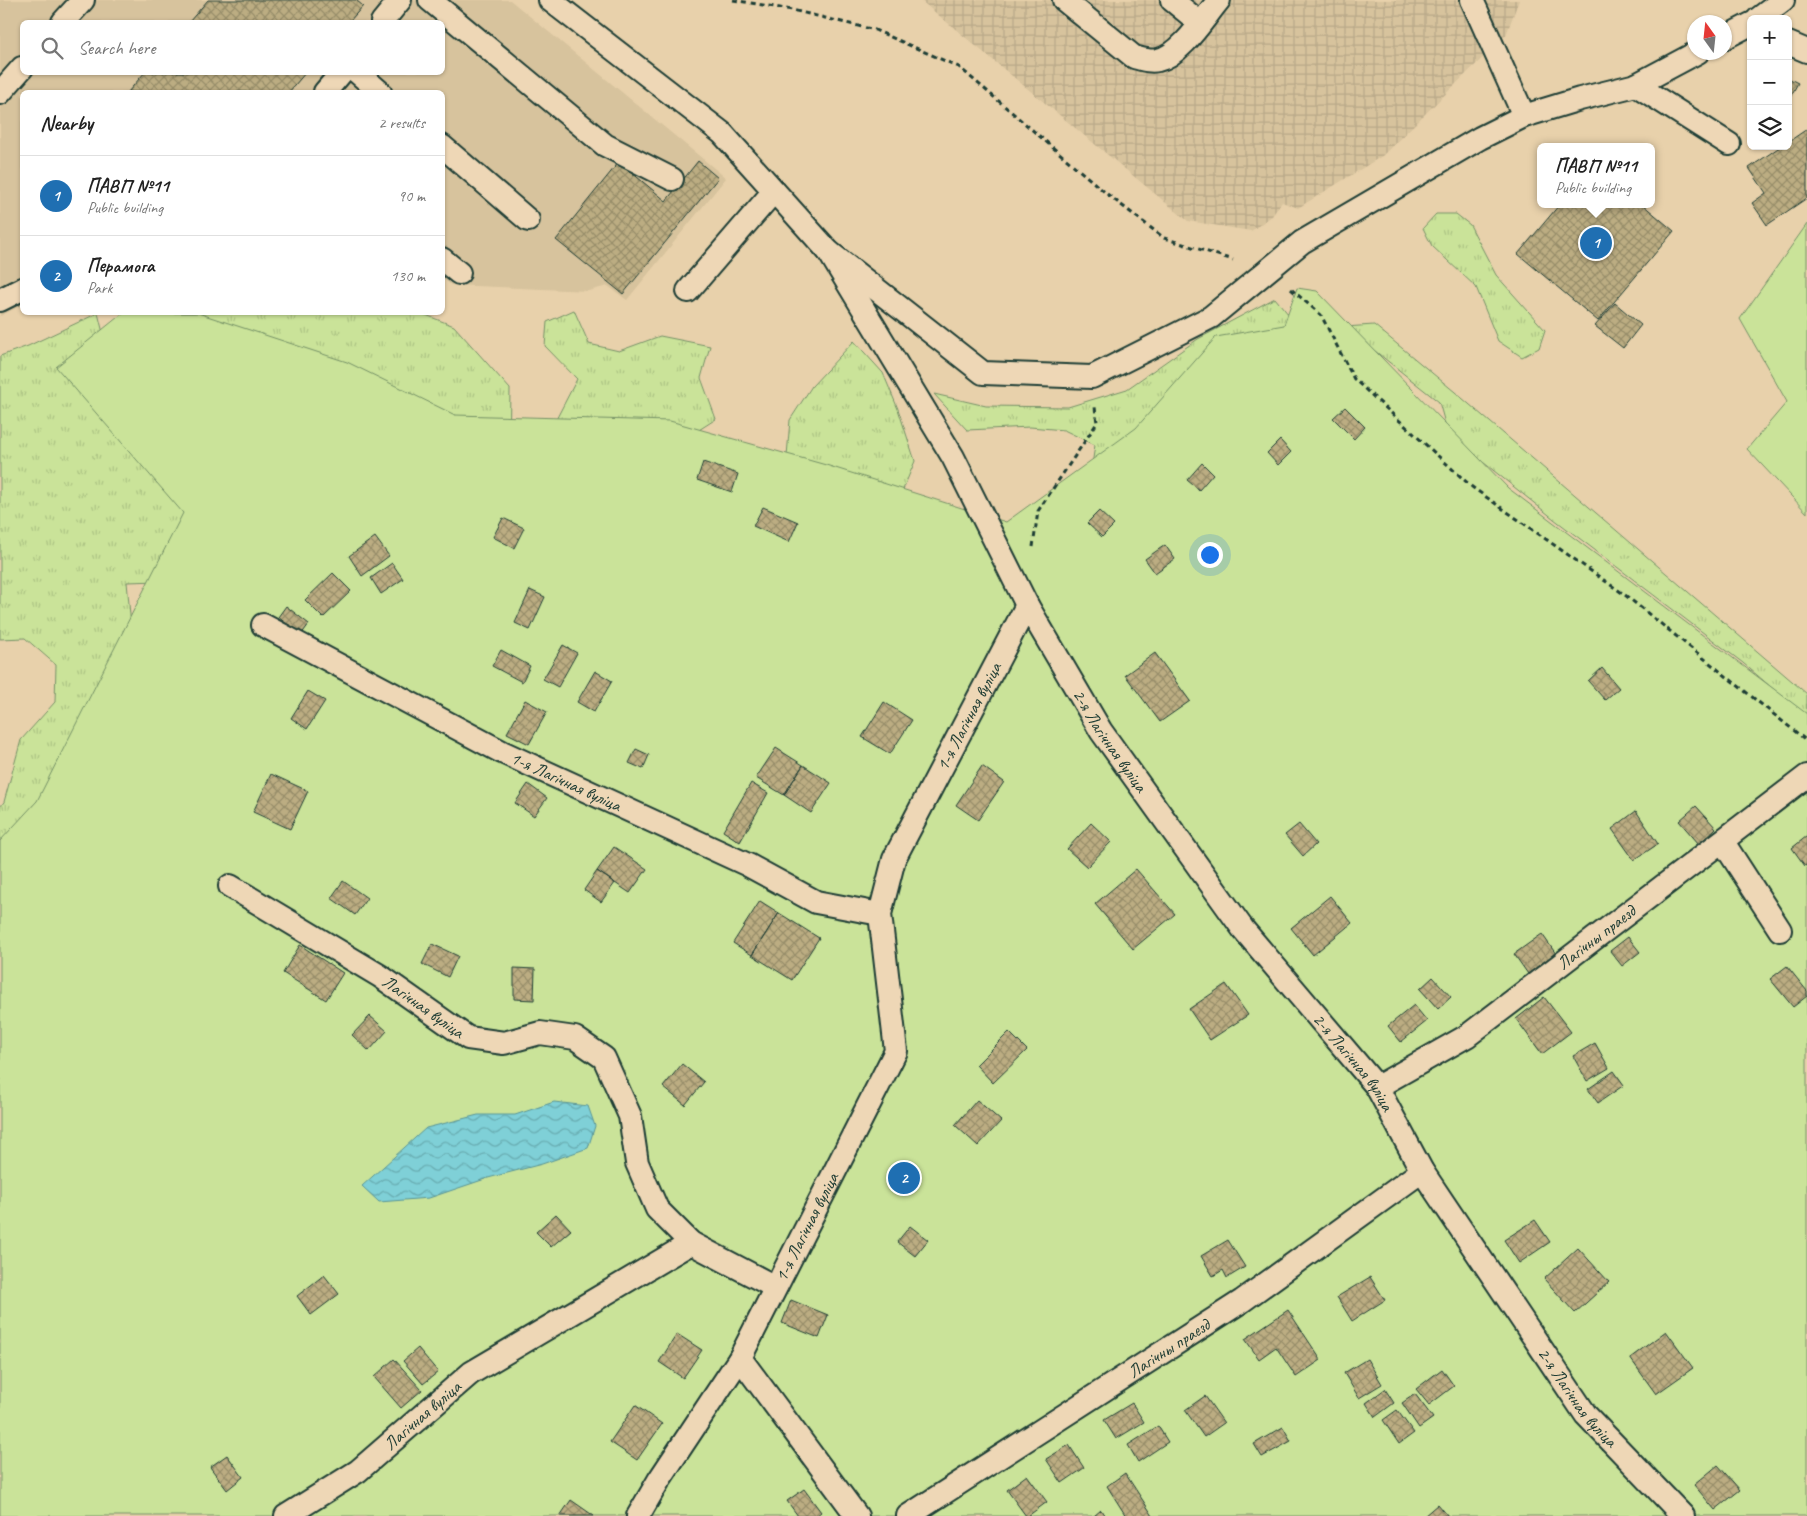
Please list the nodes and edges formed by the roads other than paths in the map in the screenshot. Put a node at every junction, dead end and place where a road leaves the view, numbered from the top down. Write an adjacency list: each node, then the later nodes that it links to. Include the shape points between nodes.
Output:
1 (83, 0): 11 (lane)
2 (400, 0): 12 (lane)
3 (430, 0): 29 (lane, via 605,145)
4 (550, 0): 30 (lane, via 722,133)
5 (1064, 0): 13 (lane, via 1134,57 1146,60 1156,61 1177,51)
6 (1172, 0): 13 (lane)
7 (1219, 0): 13 (lane)
8 (1472, 0): 26 (lane)
9 (1783, 0): 10 (lane)
10 (1764, 15)
11 (65, 20)
12 (384, 20)
13 (1200, 23)
14 (1747, 26): 15 (lane)
15 (1732, 34)
16 (1792, 45): 17 (lane)
17 (1807, 51)
18 (1687, 58): 22 (lane)
19 (20, 70): 25 (lane)
20 (339, 75): 23 (lane)
21 (360, 75): 24 (lane)
22 (1636, 85): 26 (lane); 27 (lane)
23 (327, 90)
24 (378, 90)
25 (0, 93)
26 (1524, 116): 32 (lane, via 1480,138 1302,242 1211,317 1092,377 983,373)
27 (1729, 144)
28 (445, 149): 31 (lane)
29 (672, 179)
30 (774, 191): 32 (lane); 34 (lane)
31 (528, 220)
32 (829, 252): 36 (lane, 2-я Лагічная вуліца, via 953,458)
33 (20, 290): 35 (lane)
34 (688, 291)
35 (0, 300)
36 (1027, 605): 41 (lane, 1-я Лагічная вуліца, via 894,858); 43 (lane, 2-я Лагічная вуліца, via 1101,731 1243,929)
37 (263, 625): 41 (lane, 1-я Лагічная вуліца, via 502,752 748,865 816,902)
38 (1807, 776): 39 (lane, Лагічны праезд)
39 (1723, 842): 42 (lane); 43 (lane, Лагічны праезд, via 1467,1036)
40 (230, 886): 45 (lane, Лагічная вуліца, via 380,976 468,1038 504,1044 540,1033 575,1038 604,1058 630,1116 637,1163 657,1209)
41 (880, 914): 46 (lane, 1-я Лагічная вуліца, via 896,1051)
42 (1780, 930)
43 (1377, 1086): 44 (lane, 2-я Лагічная вуліца)
44 (1422, 1171): 51 (lane, Лагічны праезд, via 1242,1301); 52 (lane, 2-я Лагічная вуліца, via 1586,1415)
45 (691, 1243): 46 (lane, Лагічная вуліца); 48 (lane, Лагічная вуліца, via 472,1373 358,1471)
46 (775, 1287): 47 (lane, 1-я Лагічная вуліца)
47 (740, 1358): 49 (lane, 1-я Лагічная вуліца); 50 (lane)
48 (286, 1516)
49 (638, 1516)
50 (857, 1516)
51 (908, 1516)
52 (1683, 1516)

